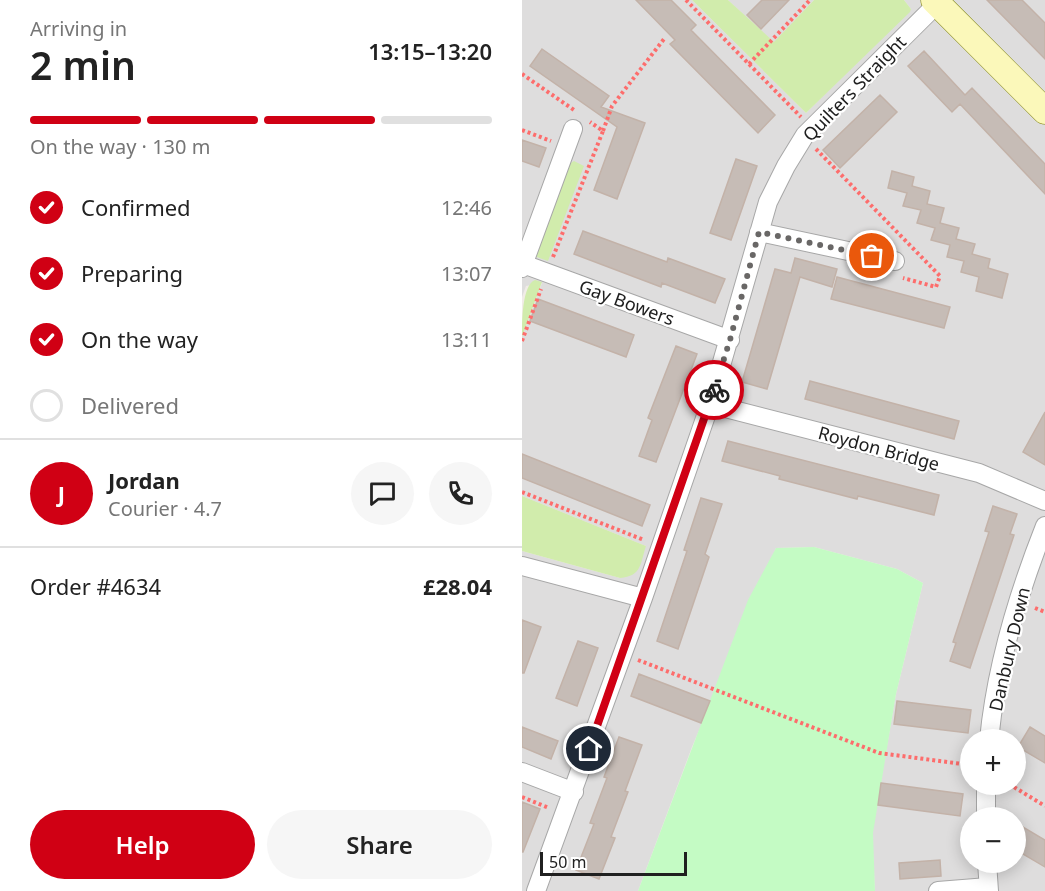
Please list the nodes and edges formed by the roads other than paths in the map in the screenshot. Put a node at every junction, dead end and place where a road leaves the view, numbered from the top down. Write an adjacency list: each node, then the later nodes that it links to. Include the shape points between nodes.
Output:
1 (935, 2): 2 (street); 4 (street, Quilters Straight, via 805,135 777,184)
2 (1045, 111)
3 (578, 120): 6 (street, Gay Bowers)
4 (759, 232): 5 (street); 7 (street, Quilters Straight)
5 (895, 261)
6 (523, 266): 7 (street, Gay Bowers)
7 (730, 340): 8 (street, Quilters Straight)
8 (710, 404): 9 (street, Roydon Bridge, via 979,473); 13 (street, Quilters Straight)
9 (1045, 501)
10 (1045, 526): 12 (street, Danbury Down)
11 (522, 566): 13 (street)
12 (1037, 570): 14 (street, Danbury Down, via 1006,648)
13 (643, 598): 16 (street, Quilters Straight)
14 (991, 729)
15 (522, 772): 16 (street)
16 (574, 792): 19 (street, Quilters Straight)
17 (987, 873): 18 (street)
18 (988, 889): 20 (street)
19 (536, 891)
20 (938, 891)

